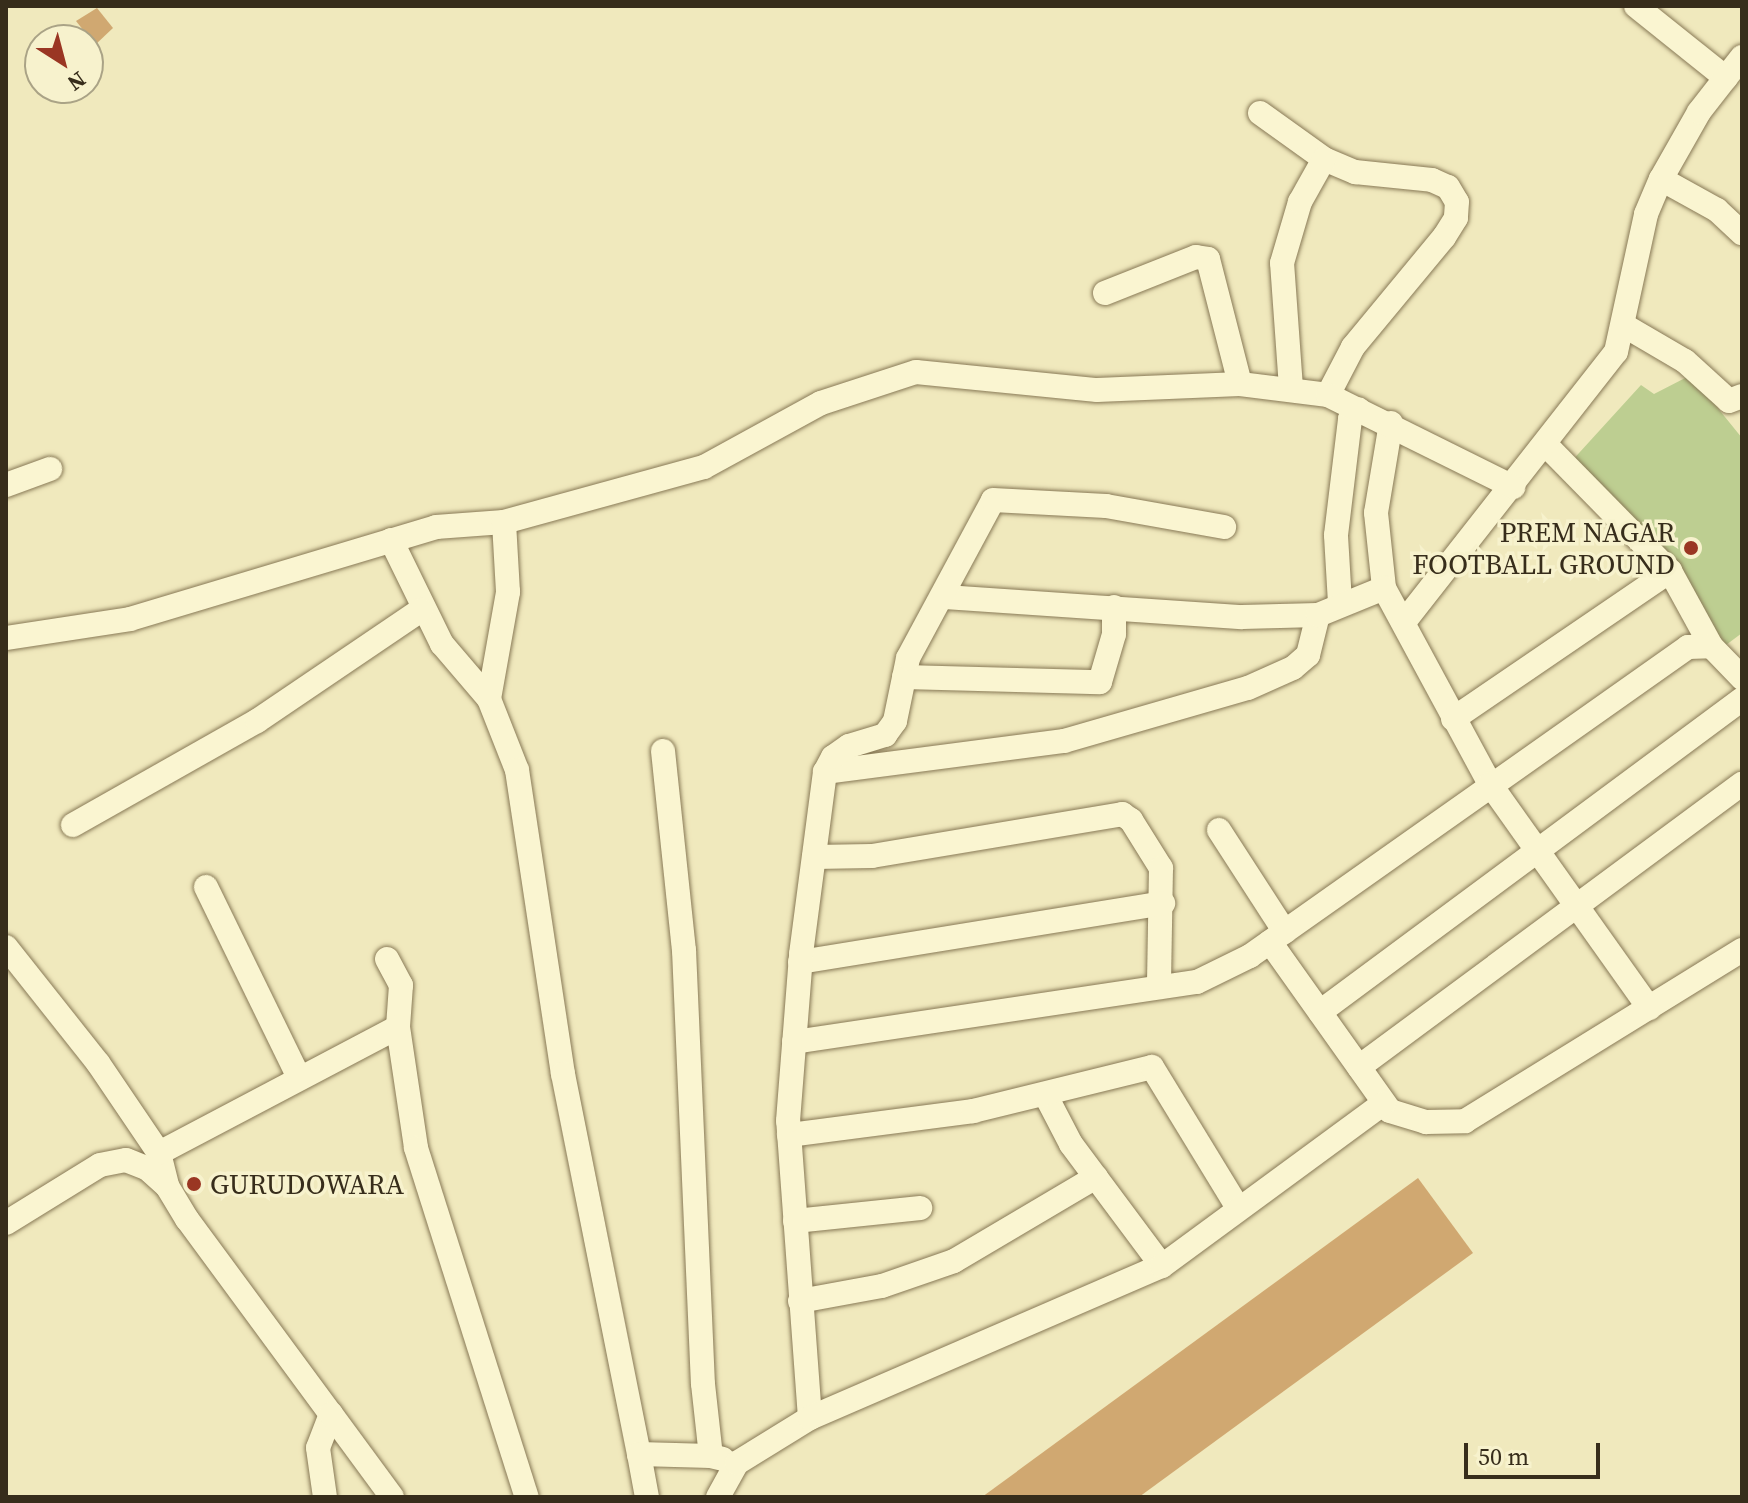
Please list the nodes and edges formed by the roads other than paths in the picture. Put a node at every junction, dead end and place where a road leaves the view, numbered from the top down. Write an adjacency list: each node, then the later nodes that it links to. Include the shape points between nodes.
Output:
1 (1636, 6): 3 (street)
2 (1742, 57): 3 (street)
3 (1726, 78): 6 (street, via 1676,147)
4 (1260, 113): 5 (street)
5 (1324, 159): 11 (street, via 1300,202 1282,263); 12 (street, via 1355,172 1432,180 1448,187 1457,202 1456,218 1444,237 1353,347)
6 (1661, 179): 7 (street, via 1717,210); 9 (street, via 1646,214)
7 (1742, 233)
8 (1105, 293): 10 (street, via 1196,257 1208,259)
9 (1625, 326): 13 (street, via 1685,361 1729,401); 16 (street, via 1616,352)
10 (1240, 384): 11 (street); 20 (street, via 1097,390 916,372 821,403 704,467)
11 (1291, 388): 12 (street)
12 (1328, 395): 14 (street)
13 (1742, 396)
14 (1359, 409): 15 (street); 26 (street, via 1350,419 1336,535)
15 (1391, 423): 19 (street); 24 (street, via 1376,513)
16 (1546, 445): 19 (street); 23 (street)
17 (50, 469): 18 (street)
18 (6, 485)
19 (1513, 487): 30 (street)
20 (504, 522): 22 (street, via 469,521); 35 (street, via 508,592)
21 (1224, 527): 25 (street, via 1106,506 993,500)
22 (391, 540): 28 (street); 31 (street, via 130,619)
23 (1670, 571): 32 (street); 37 (street)
24 (1384, 588): 26 (street); 30 (street)
25 (945, 597): 27 (street); 33 (street, via 908,658)
26 (1340, 603): 29 (street)
27 (1114, 607): 29 (street, via 1242,617); 33 (street, via 1114,634 1100,682)
28 (421, 610): 35 (street); 42 (street, via 268,714)
29 (1318, 615): 39 (street, via 1308,655 1293,668 1248,688 1064,741)
30 (1404, 622): 37 (street)
31 (6, 638)
32 (1711, 646): 34 (street); 40 (street, via 1688,647)
33 (904, 677): 39 (street, via 895,721 885,735 849,746 833,757)
34 (1742, 678)
35 (489, 699): 75 (street, via 517,770 528,818 563,1074)
36 (1742, 699): 44 (street)
37 (1453, 719): 40 (street)
38 (663, 751): 76 (street, via 684,950 702,1368)
39 (825, 772): 45 (street)
40 (1490, 784): 44 (street); 49 (street)
41 (1742, 784): 48 (street)
42 (73, 825)
43 (1219, 830): 49 (street)
44 (1540, 849): 48 (street); 56 (street)
45 (814, 857): 47 (street, via 872,856 1122,814 1161,868); 53 (street)
46 (206, 887): 60 (street)
47 (1163, 903): 53 (street); 54 (street)
48 (1576, 906): 55 (street); 59 (street)
49 (1278, 937): 54 (street, via 1197,982); 56 (street)
50 (6, 947): 64 (street, via 98,1063)
51 (1742, 950): 55 (street)
52 (387, 959): 57 (street, via 401,985)
53 (800, 962): 58 (street)
54 (1159, 987): 58 (street)
55 (1649, 1008): 62 (street, via 1465,1121 1426,1122 1390,1111)
56 (1320, 1012): 59 (street)
57 (398, 1027): 60 (street); 80 (street, via 416,1148)
58 (794, 1042): 63 (street)
59 (1359, 1067): 62 (street)
60 (299, 1078): 64 (street)
61 (1045, 1094): 63 (street, via 973,1111); 65 (street); 68 (street, via 1152,1067)
62 (1384, 1103): 68 (street)
63 (789, 1135): 69 (street)
64 (159, 1153): 66 (street)
65 (1096, 1177): 71 (street); 72 (street, via 954,1261 882,1286)
66 (167, 1186): 70 (street, via 148,1169 126,1160 100,1165); 73 (street)
67 (920, 1208): 69 (street)
68 (1238, 1208): 71 (street)
69 (795, 1221): 72 (street)
70 (6, 1223)
71 (1162, 1266): 74 (street)
72 (800, 1301): 74 (street)
73 (331, 1414): 78 (street, via 318,1448); 79 (street)
74 (810, 1418): 77 (street)
75 (639, 1454): 76 (street); 81 (street)
76 (711, 1456): 77 (street)
77 (737, 1463): 82 (street)
78 (325, 1497)
79 (392, 1497)
80 (527, 1497)
81 (647, 1497)
82 (718, 1497)

